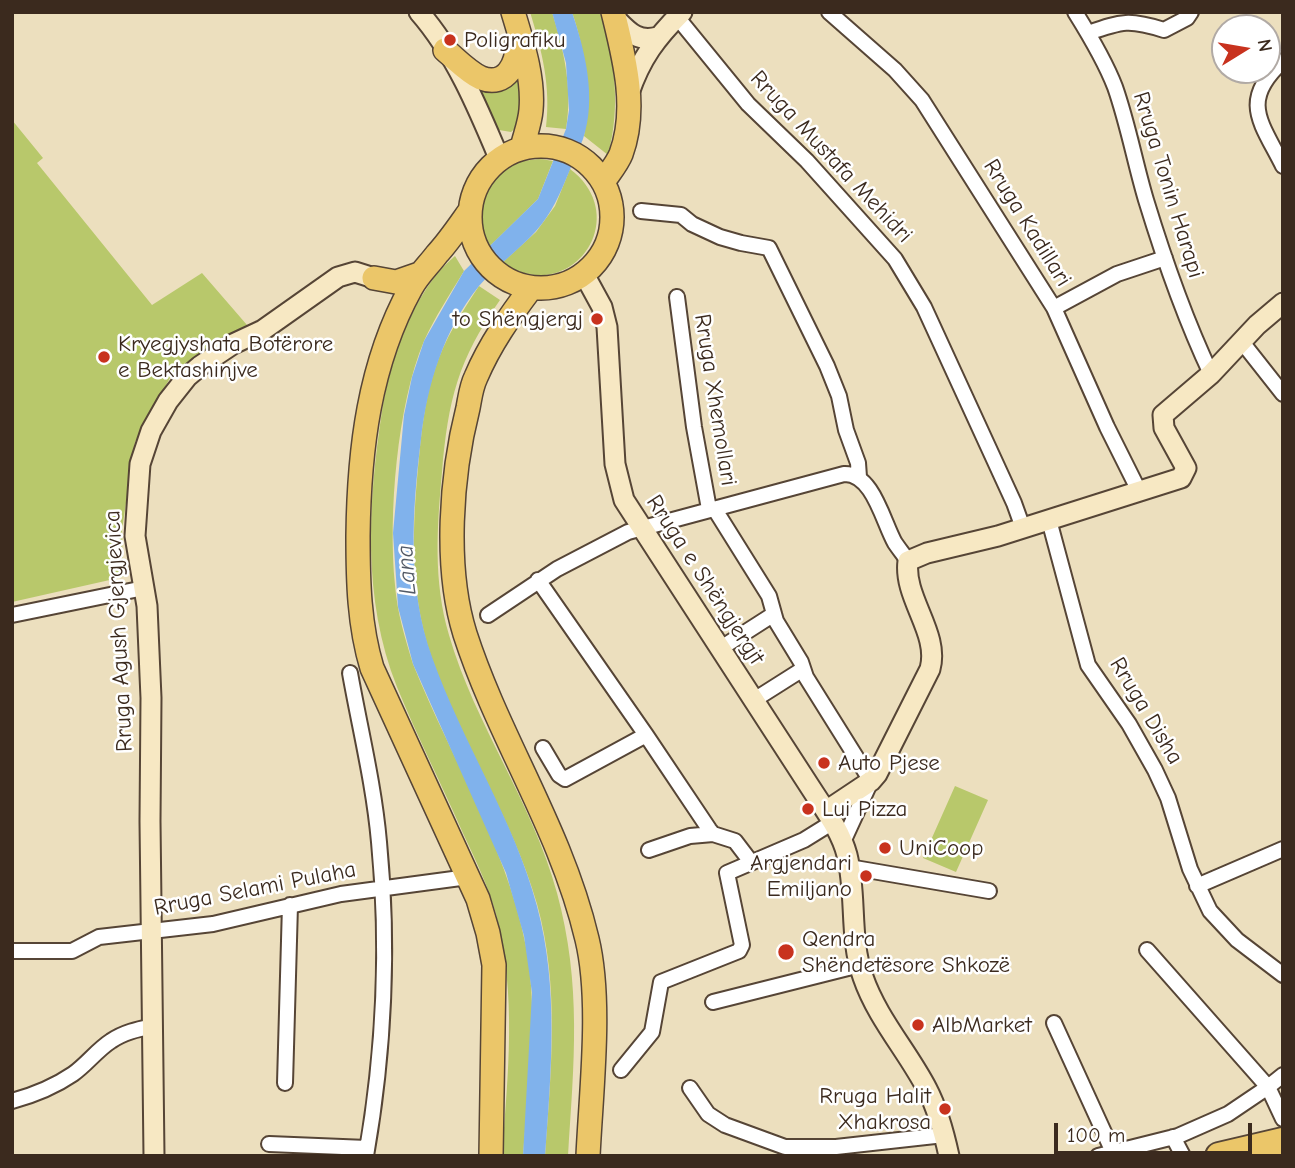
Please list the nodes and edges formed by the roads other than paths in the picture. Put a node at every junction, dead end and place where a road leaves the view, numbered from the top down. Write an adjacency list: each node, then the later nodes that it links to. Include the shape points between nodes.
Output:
1 (419, 12): 10 (main road)
2 (829, 12): 25 (street, Rruga Kadillari, via 922,100)
3 (1075, 12): 8 (street, Rruga Tonin Harapi)
4 (1191, 12): 8 (street, via 1164,30 1139,21)
5 (613, 15): 9 (main road, via 635,37); 12 (main road)
6 (680, 15): 9 (main road); 36 (street, Rruga Mustafa Mehidri, via 748,104 807,161 895,259 924,307)
7 (514, 17): 10 (main road, via 516,60 503,77 483,79); 13 (main road, via 531,94)
8 (1088, 33): 19 (street, Rruga Tonin Harapi, via 1115,89)
9 (658, 37): 12 (main road, via 638,66)
10 (445, 50): 14 (main road)
11 (1283, 61): 15 (street, via 1261,88 1256,108)
12 (629, 93): 16 (main road, via 621,153)
13 (532, 146): 14 (main road); 16 (main road, via 562,148 589,164)
14 (499, 158): 18 (main road, via 476,187)
15 (1283, 166)
16 (603, 182): 21 (main road, via 610,198 611,232 602,254)
17 (641, 211): 31 (street, via 681,215 720,237 769,248 839,396)
18 (469, 212): 20 (main road); 23 (main road, via 473,239 486,263 506,279)
19 (1165, 258): 25 (street, via 1117,274); 29 (street, Rruga Tonin Harapi)
20 (419, 274): 22 (main road, via 396,282); 27 (main road)
21 (584, 274): 23 (main road, via 550,288); 35 (main road, Rruga e Shëngjergjt, via 607,327 618,481)
22 (374, 278): 27 (main road); 39 (main road, Rruga Agush Gjergjevica, via 355,272 338,277 263,330 200,366 178,388 151,431 140,464 135,536)
23 (531, 288): 85 (main road, via 493,341 474,380 456,483 453,550 464,632 561,853 588,942 593,1027)
24 (677, 298): 33 (street, Rruga Xhemollari, via 694,427)
25 (1054, 308): 32 (street, Rruga Kadillari)
26 (1279, 313): 28 (main road)
27 (397, 318): 57 (main road, via 368,406 359,475 362,624 372,668)
28 (1242, 342): 29 (main road); 30 (street)
29 (1212, 374): 32 (main road, via 1162,419 1185,464 1184,475)
30 (1283, 394)
31 (859, 477): 33 (street, Rruga Xhemollari, via 844,474); 37 (street)
32 (1139, 491): 34 (main road)
33 (711, 509): 35 (street, Rruga Xhemollari); 40 (street, via 769,596)
34 (1049, 520): 36 (main road); 58 (street, Rruga Disha, via 1088,665 1156,770)
35 (640, 528): 38 (street, Rruga Xhemollari); 43 (main road, Rruga e Shëngjergjt)
36 (1023, 528): 37 (main road)
37 (908, 561): 49 (main road, via 908,579 933,660)
38 (538, 580): 42 (street, Rruga Xhemollari); 47 (street)
39 (144, 588): 41 (street); 62 (main road, Rruga Agush Gjergjevica, via 152,698)
40 (774, 614): 43 (street); 44 (street)
41 (12, 615)
42 (488, 615)
43 (720, 648): 46 (main road, Rruga e Shëngjergjt)
44 (803, 669): 46 (street); 49 (street)
45 (350, 673): 59 (street, via 373,795)
46 (754, 699): 50 (main road, Rruga e Shëngjergjt)
47 (646, 735): 48 (street, via 565,779); 51 (street)
48 (543, 748)
49 (871, 782): 50 (main road); 52 (street)
50 (829, 817): 52 (main road, Rruga e Shëngjergjt); 55 (street, via 804,840)
51 (713, 834): 54 (street, via 690,836); 55 (street, via 735,841)
52 (843, 842): 56 (main road, Rruga e Shëngjergjt)
53 (1283, 849): 58 (street)
54 (649, 850)
55 (751, 862): 70 (street, via 727,873 742,945 739,951 661,982 652,1032)
56 (849, 867): 60 (street); 65 (main road, Rruga e Shëngjergjt)
57 (468, 877): 59 (street, Rruga Selami Pulaha); 84 (main road, via 494,965)
58 (1197, 886): 66 (street, Rruga Disha, via 1222,927)
59 (382, 888): 61 (street, Rruga Selami Pulaha); 81 (street, via 383,1010)
60 (989, 891)
61 (290, 905): 62 (street, Rruga Selami Pulaha, via 214,924); 72 (street)
62 (152, 932): 64 (street, Rruga Selami Pulaha, via 99,937 72,951); 69 (main road, Rruga Agush Gjergjevica)
63 (1147, 950): 73 (street)
64 (12, 951)
65 (860, 965): 67 (street); 77 (main road, Rruga e Shëngjergjt, via 868,988 928,1090)
66 (1283, 975)
67 (713, 1002)
68 (1054, 1023): 82 (street)
69 (153, 1026): 75 (street, via 119,1036 57,1084); 83 (main road, Rruga Agush Gjergjevica)
70 (621, 1070)
71 (1283, 1075): 73 (street)
72 (285, 1083)
73 (1268, 1087): 76 (street); 78 (street, via 1228,1114)
74 (690, 1088): 77 (street, via 708,1114 725,1125 785,1147 849,1146)
75 (12, 1101)
76 (1283, 1119)
77 (944, 1135): 86 (main road, Rruga e Shëngjergjt)
78 (1173, 1137): 82 (street); 88 (street)
79 (1283, 1141): 89 (highway)
80 (269, 1144): 81 (street)
81 (367, 1152)
82 (1113, 1152): 87 (street)
83 (154, 1156)
84 (491, 1156)
85 (588, 1156)
86 (949, 1156)
87 (1098, 1156)
88 (1183, 1156)
89 (1219, 1156)

